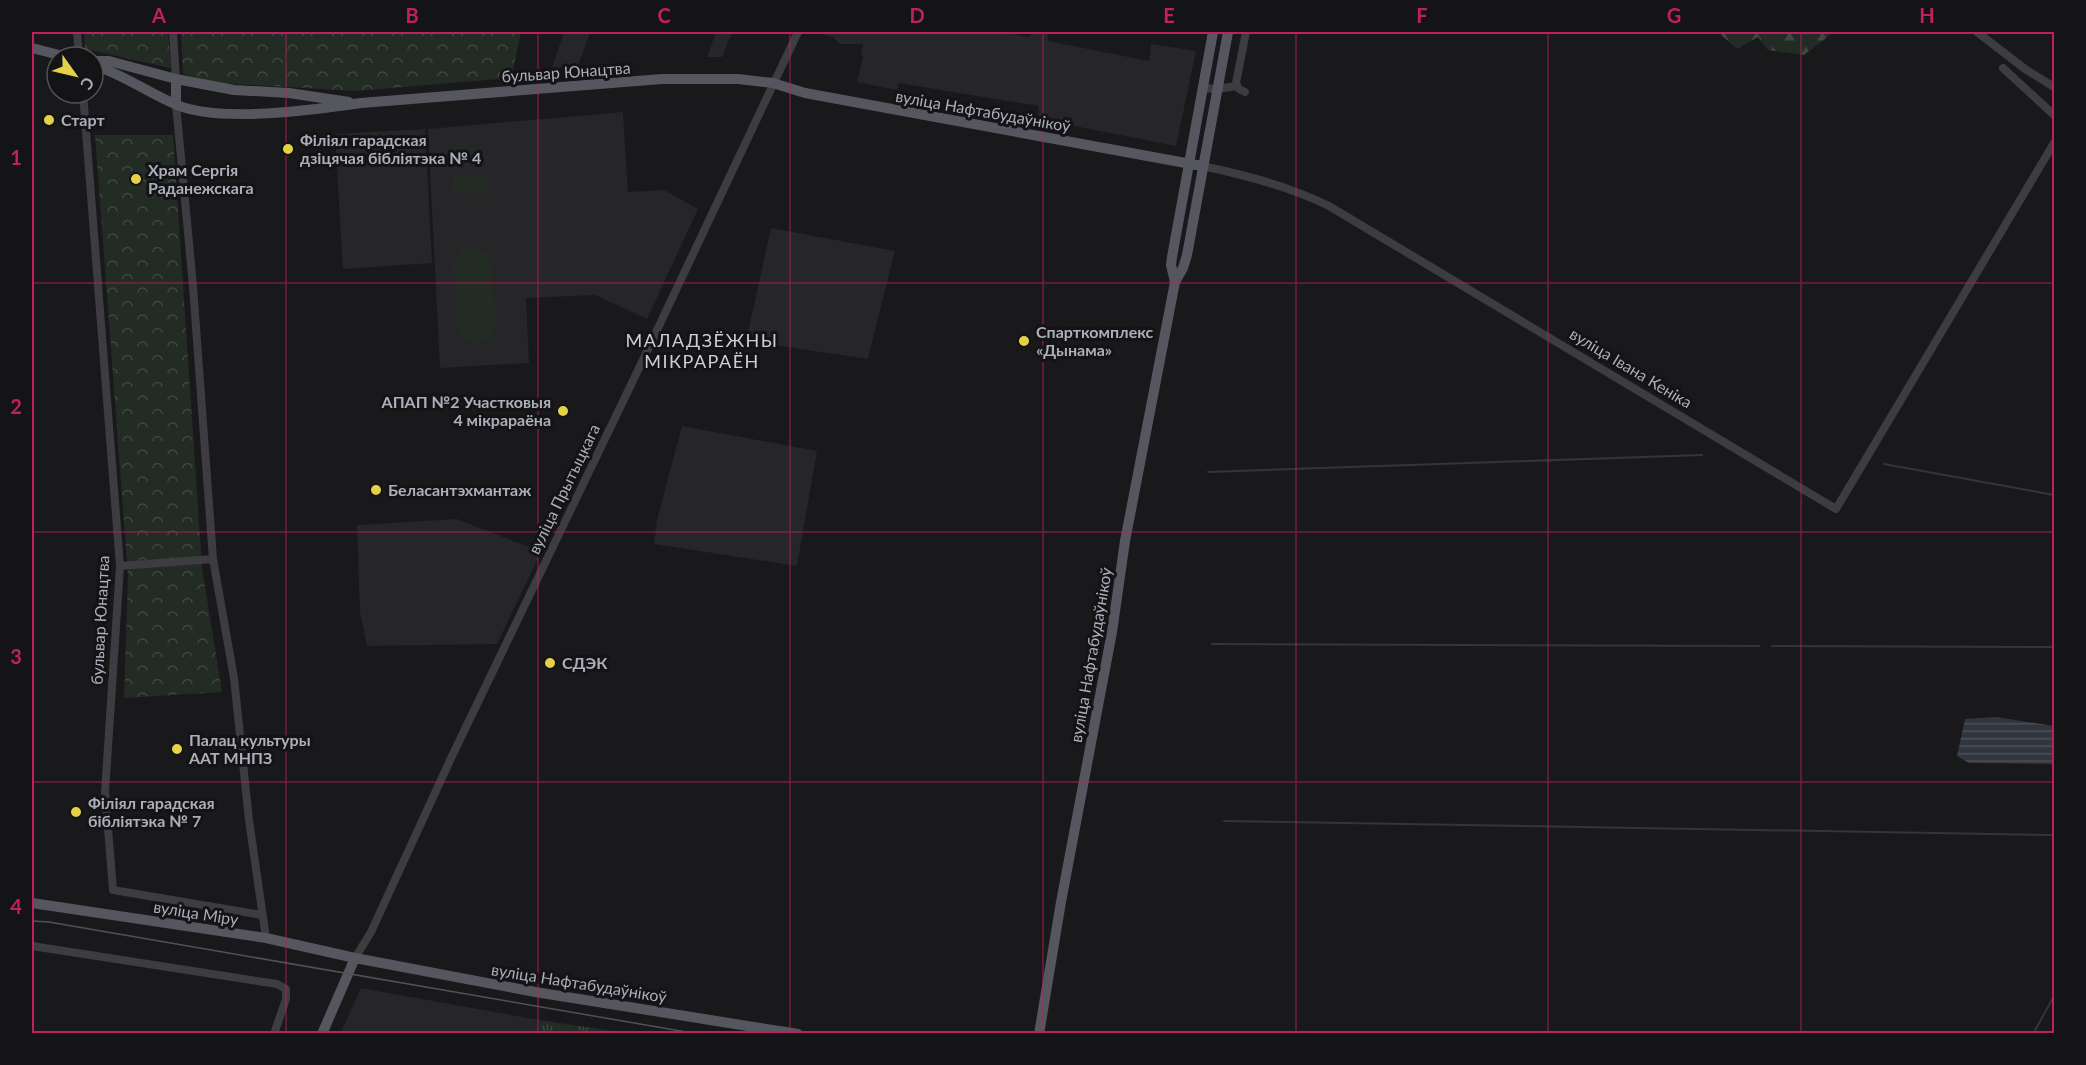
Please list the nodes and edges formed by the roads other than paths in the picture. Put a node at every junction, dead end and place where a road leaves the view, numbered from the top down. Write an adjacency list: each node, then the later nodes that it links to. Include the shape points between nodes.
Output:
1 (172, 32): 10 (street)
2 (798, 32): 11 (street, вуліца Прытыцкага)
3 (1214, 32): 13 (main road)
4 (1228, 32): 14 (main road)
5 (1246, 32): 14 (street, via 1237,79 1241,89)
6 (1977, 32): 12 (street)
7 (105, 62): 10 (main road, бульвар Юнацтва)
8 (105, 68): 16 (main road, бульвар Юнацтва)
9 (2003, 68): 18 (street)
10 (177, 79): 15 (main road, бульвар Юнацтва, via 234,90); 16 (main road)
11 (773, 83): 15 (main road, бульвар Юнацтва, via 663,79); 20 (main road, вуліца Нафтабудаўнікоў, via 806,93); 29 (street, вуліца Прытыцкага, via 371,932)
12 (2055, 87)
13 (1203, 88): 14 (street); 20 (main road)
14 (1217, 89): 21 (main road)
15 (361, 103): 16 (main road, бульвар Юнацтва, via 231,114)
16 (176, 104): 23 (street)
17 (84, 105): 24 (street, бульвар Юнацтва)
18 (2055, 115)
19 (2055, 143): 21 (street, вуліца Івана Кеніка, via 1836,509 1329,206 1271,182)
20 (1188, 164): 21 (main road, вуліца Нафтабудаўнікоў); 22 (main road, вуліца Нафтабудаўнікоў, via 1171,265)
21 (1202, 166): 22 (main road, вуліца Нафтабудаўнікоў, via 1185,263)
22 (1175, 282): 33 (main road, вуліца Нафтабудаўнікоў)
23 (213, 559): 24 (street); 26 (street, via 234,678)
24 (120, 566): 26 (street, бульвар Юнацтва, via 105,792 113,890)
25 (32, 903): 27 (main road, вуліца Міру)
26 (262, 915): 27 (street)
27 (266, 938): 29 (main road, вуліца Міру)
28 (32, 946): 30 (street, via 277,984 286,990 286,999)
29 (355, 958): 31 (main road); 32 (main road, вуліца Нафтабудаўнікоў, via 535,992)
30 (274, 1034)
31 (322, 1034)
32 (798, 1034)
33 (1039, 1034)

